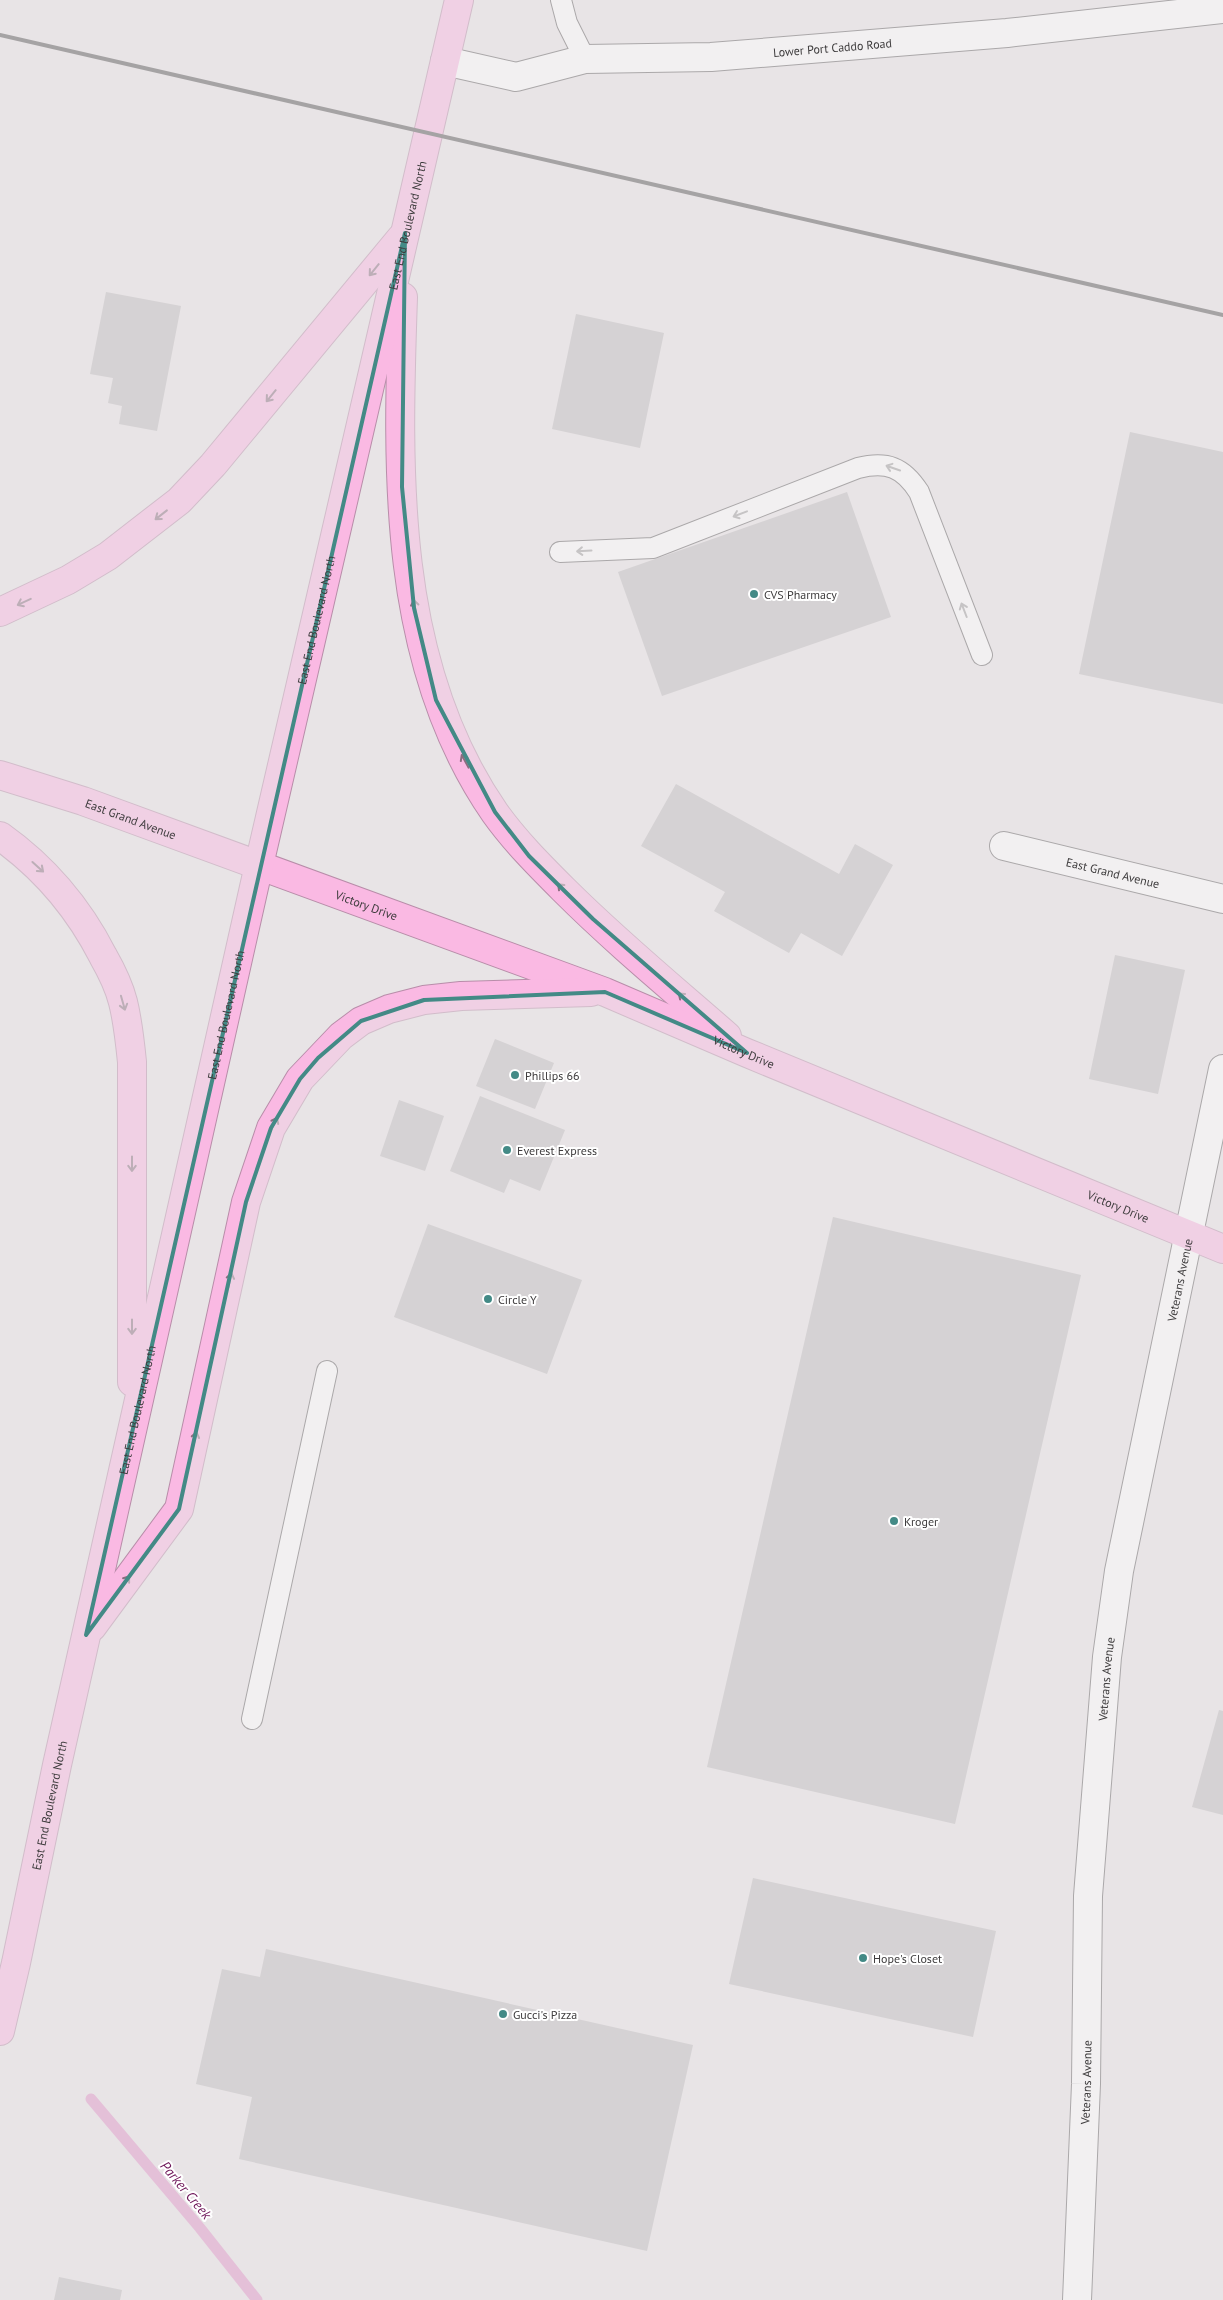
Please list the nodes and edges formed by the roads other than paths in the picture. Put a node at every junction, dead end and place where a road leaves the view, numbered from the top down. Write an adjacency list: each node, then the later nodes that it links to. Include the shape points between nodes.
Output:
1 (459, 0): 5 (highway, East End Boulevard North)
2 (561, 0): 4 (lane)
3 (1223, 9): 4 (street, Lower Port Caddo Road, via 1007,33 731,56)
4 (585, 59): 5 (street, Lower Port Caddo Road, via 516,77)
5 (445, 61): 6 (highway, East End Boulevard North)
6 (405, 232): 8 (highway, one-way to 8, via 213,465 179,501 108,556 68,580); 13 (highway, East End Boulevard North); 16 (highway, one-way to 6, via 593,919 529,856 495,812 454,740 436,700 414,608 406,549 400,364)
7 (560, 552): 9 (lane, one-way to 7, via 919,492 901,470 885,466 858,468 653,548)
8 (0, 612)
9 (982, 655)
10 (0, 775): 13 (highway, East Grand Avenue, via 83,801)
11 (0, 836): 21 (highway, one-way to 21, via 47,876 72,903 92,933 124,1007 132,1062)
12 (1004, 846): 14 (street, East Grand Avenue)
13 (259, 865): 15 (highway, Victory Drive); 21 (highway, East End Boulevard North)
14 (1223, 899)
15 (605, 992): 16 (highway, Victory Drive); 22 (highway, one-way to 15, via 179,1509 246,1202 271,1128 300,1079 340,1036 361,1021 388,1009 424,1000 461,996)
16 (747, 1053): 18 (highway, Victory Drive)
17 (1223, 1068): 18 (street, Veterans Avenue)
18 (1188, 1235): 19 (highway, Victory Drive); 25 (street, Veterans Avenue, via 1120,1571 1102,1701 1088,1896 1086,2084)
19 (1223, 1248)
20 (327, 1371): 23 (lane)
21 (132, 1431): 22 (highway, East End Boulevard North)
22 (86, 1635): 24 (highway, East End Boulevard North)
23 (252, 1719)
24 (0, 2031)
25 (1077, 2300)

